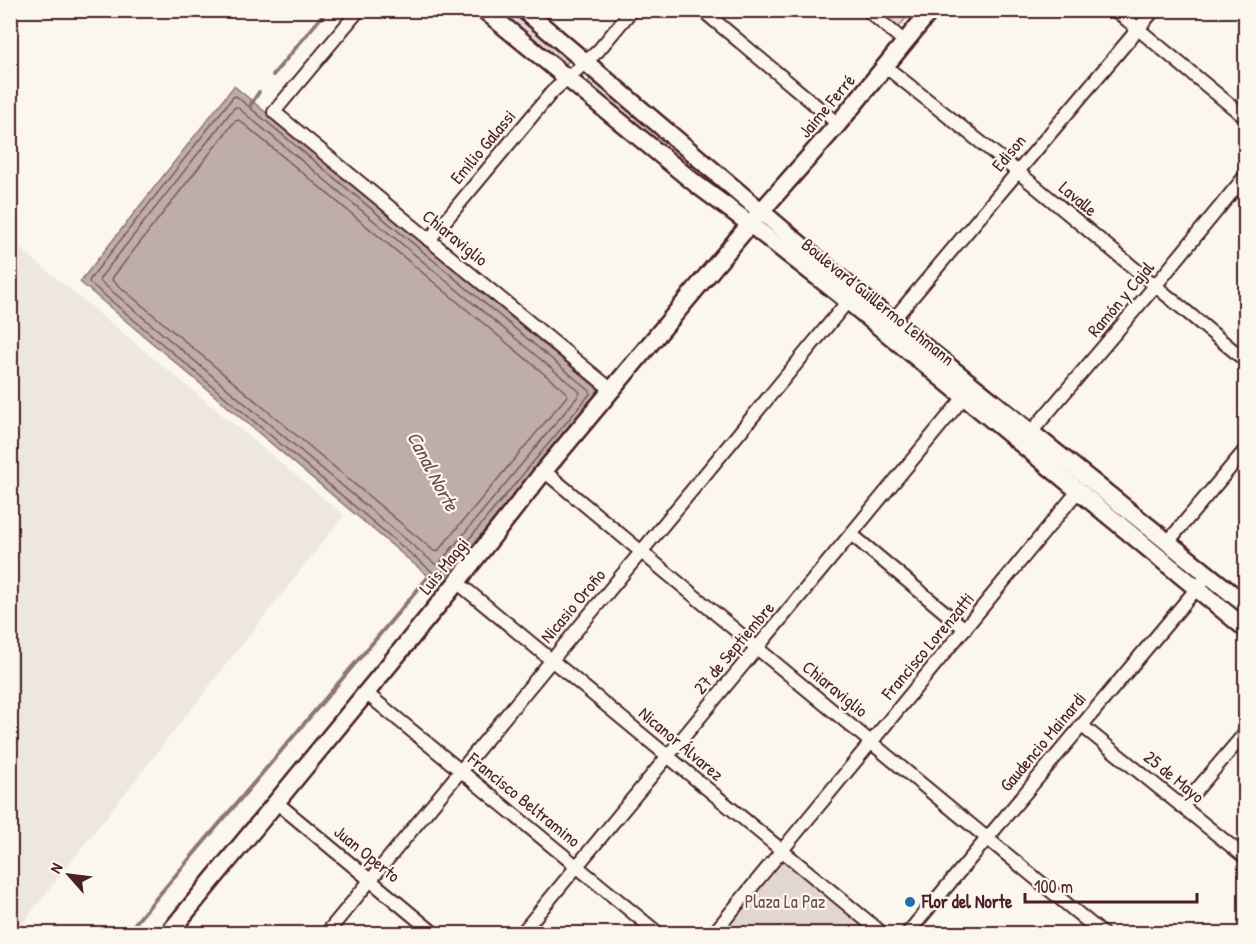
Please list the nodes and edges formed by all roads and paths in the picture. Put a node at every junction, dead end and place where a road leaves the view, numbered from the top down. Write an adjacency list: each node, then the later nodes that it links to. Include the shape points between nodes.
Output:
1 (359, 10): 20 (street, Chiaraviglio, via 274,112)
2 (484, 10): 14 (main road, Boulevard Guillermo Lehmann)
3 (524, 10): 12 (main road, Boulevard Guillermo Lehmann)
4 (633, 10): 12 (street, Emilio Galassi)
5 (702, 10): 16 (street)
6 (867, 10): 11 (street)
7 (931, 10): 11 (main road, Jaime Ferré)
8 (1115, 10): 10 (street)
9 (1154, 10): 10 (street, Edison)
10 (1138, 29): 15 (street); 17 (street, Edison)
11 (905, 42): 13 (main road, Jaime Ferré)
12 (586, 62): 14 (street, Emilio Galassi); 19 (main road, Boulevard Guillermo Lehmann)
13 (886, 67): 16 (main road, Jaime Ferré); 17 (street, Lavalle)
14 (566, 78): 19 (main road, Boulevard Guillermo Lehmann, via 696,184); 20 (street, Emilio Galassi)
15 (1245, 118)
16 (838, 124): 19 (main road, Jaime Ferré)
17 (1018, 172): 21 (street, Lavalle); 23 (street, Edison)
18 (1245, 175): 21 (street, Ramón y Cajal)
19 (756, 218): 22 (main road, Boulevard Guillermo Lehmann); 23 (main road, Boulevard Guillermo Lehmann); 25 (main road, Luis Maggi)
20 (429, 240): 25 (street, Chiaraviglio)
21 (1155, 286): 24 (street, Lavalle); 27 (street, Ramón y Cajal)
22 (848, 302): 26 (main road, Boulevard Guillermo Lehmann); 33 (street, Nicasio Oroño)
23 (893, 320): 26 (main road, Boulevard Guillermo Lehmann)
24 (1245, 360)
25 (613, 391): 29 (main road, Luis Maggi)
26 (969, 391): 27 (main road, Boulevard Guillermo Lehmann); 31 (street, 27 de Septiembre)
27 (1026, 438): 30 (main road, Boulevard Guillermo Lehmann); 32 (main road, Boulevard Guillermo Lehmann)
28 (1245, 449): 32 (street)
29 (544, 471): 33 (street, Chiaraviglio); 35 (main road, Luis Maggi)
30 (1078, 491): 36 (main road, Boulevard Guillermo Lehmann); 39 (street, Francisco Lorenzatti)
31 (851, 534): 39 (street); 40 (street, 27 de Septiembre)
32 (1167, 543): 34 (main road, Boulevard Guillermo Lehmann)
33 (642, 553): 40 (street, Chiaraviglio); 41 (street, Nicasio Oroño)
34 (1208, 575): 36 (street, Gaudencio Mainardi); 37 (main road, Boulevard Guillermo Lehmann)
35 (457, 582): 41 (street, Nicanor Álvarez); 42 (main road, Luis Maggi)
36 (1196, 589): 38 (main road, Boulevard Guillermo Lehmann); 43 (street, Gaudencio Mainardi)
37 (1245, 605)
38 (1245, 628)
39 (965, 629): 45 (street, Francisco Lorenzatti)
40 (756, 649): 45 (street, Chiaraviglio); 46 (street, 27 de Septiembre)
41 (551, 660): 46 (street, Nicanor Álvarez); 47 (street, Nicasio Oroño)
42 (366, 693): 47 (street, Francisco Beltramino); 48 (main road, Luis Maggi)
43 (1081, 725): 49 (street, 25 de Mayo); 50 (street, Gaudencio Mainardi)
44 (1245, 732): 49 (street)
45 (872, 741): 50 (street, Chiaraviglio); 51 (street, Francisco Lorenzatti)
46 (668, 756): 51 (street, Nicanor Álvarez); 53 (street, 27 de Septiembre)
47 (461, 771): 53 (street, Francisco Beltramino); 54 (street, Nicasio Oroño)
48 (276, 802): 54 (street, Juan Operto); 55 (main road, Luis Maggi)
49 (1182, 807): 52 (street, 25 de Mayo)
50 (987, 838): 62 (street, Gaudencio Mainardi); 63 (street, Chiaraviglio)
51 (782, 850): 60 (street, Francisco Lorenzatti); 61 (street, Nicanor Álvarez)
52 (1245, 858)
53 (577, 866): 58 (street, 27 de Septiembre); 59 (street, Francisco Beltramino)
54 (371, 879): 56 (street, Nicasio Oroño); 57 (street, Juan Operto)
55 (175, 931)
56 (326, 933)
57 (435, 933)
58 (521, 933)
59 (659, 933)
60 (713, 933)
61 (883, 933)
62 (908, 933)
63 (1103, 933)

